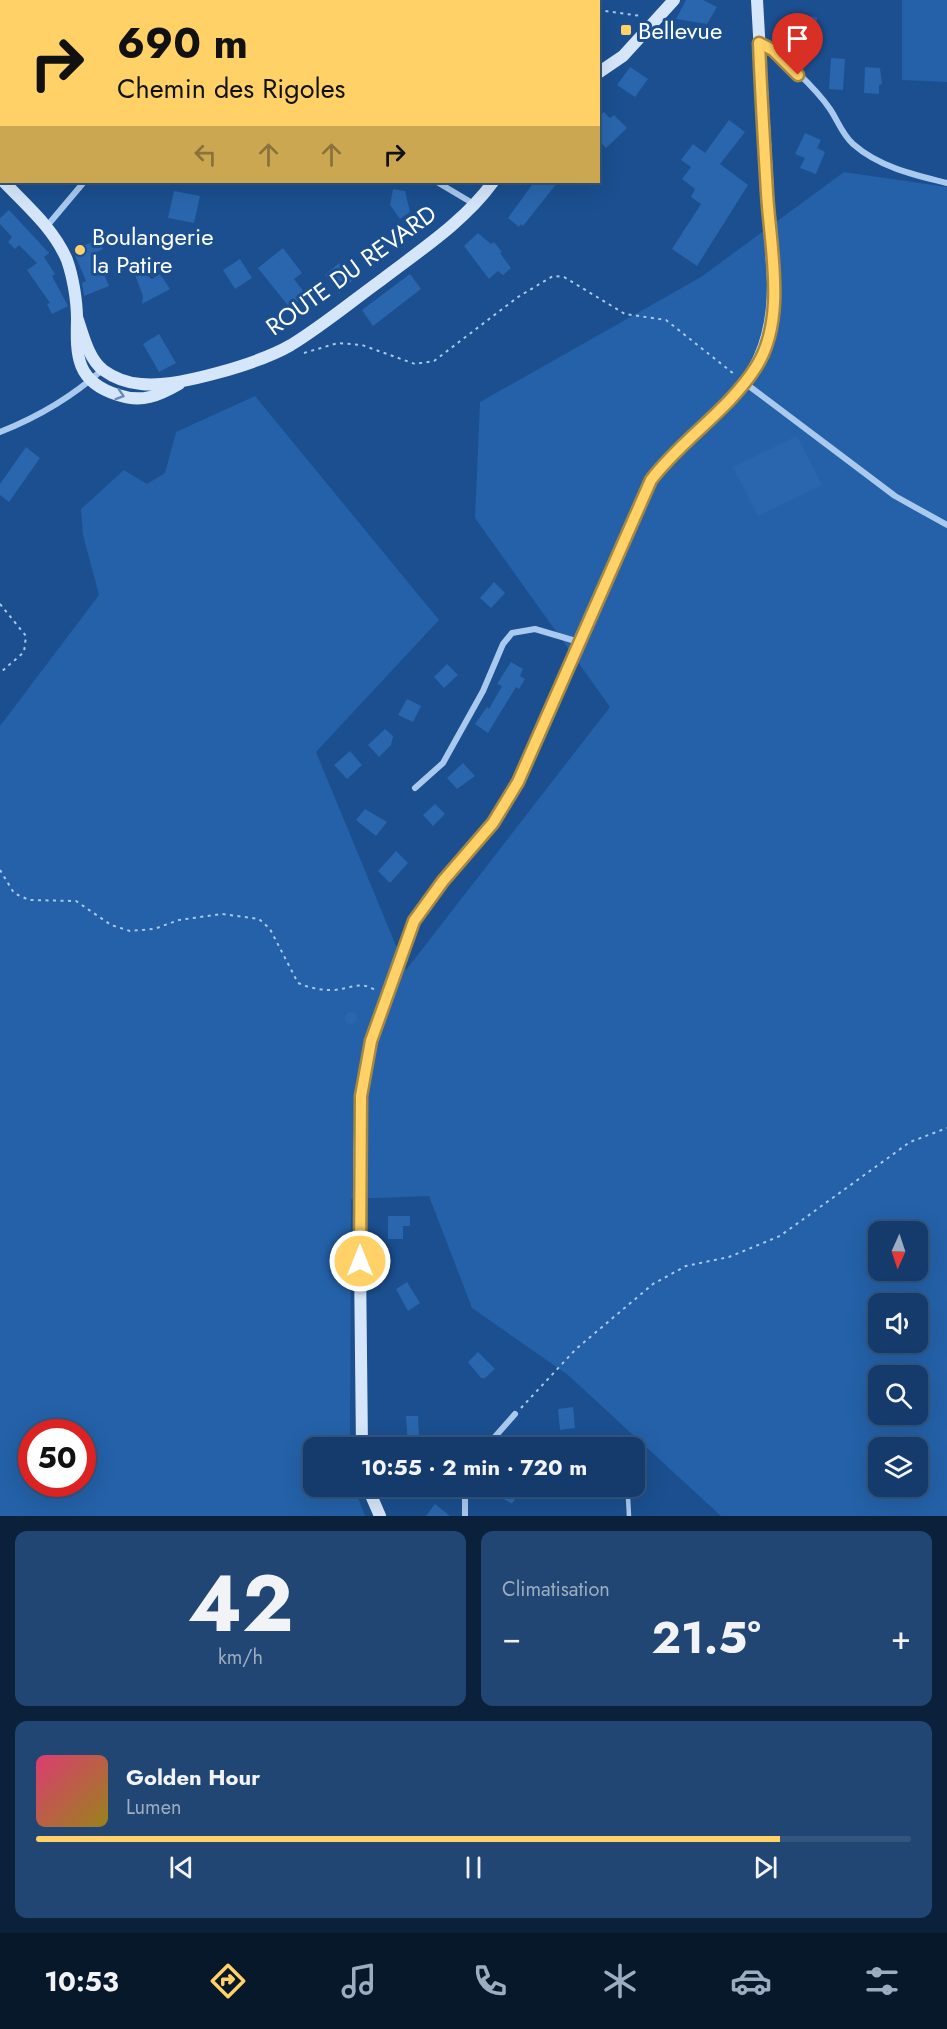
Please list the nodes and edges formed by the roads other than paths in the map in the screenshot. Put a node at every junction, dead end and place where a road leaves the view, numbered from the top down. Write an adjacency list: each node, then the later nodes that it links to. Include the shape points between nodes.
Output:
1 (674, 0): 4 (main road, via 623,56)
2 (757, 0): 3 (main road)
3 (759, 43): 9 (street, via 773,50 829,108 855,146 903,172); 16 (main road, via 773,303 767,342)
4 (600, 72)
5 (6, 183): 11 (main road)
6 (83, 183): 11 (street)
7 (439, 183): 10 (street)
8 (492, 183): 10 (main road, ROUTE DU REVARD)
9 (947, 183)
10 (475, 205): 15 (main road, ROUTE DU REVARD, via 422,249 289,346)
11 (46, 226): 12 (main road, via 67,262)
12 (77, 317): 13 (main road, via 91,354); 14 (main road, via 76,358)
13 (102, 369): 14 (street); 15 (main road, ROUTE DU REVARD, via 140,384)
14 (91, 380): 15 (main road, ROUTE DU REVARD, one-way to 15, via 110,393 141,400); 17 (street, via 33,419)
15 (185, 380)
16 (745, 383): 18 (street, via 895,496); 19 (main road, via 665,461 651,480)
17 (0, 432)
18 (947, 525)
19 (579, 642): 20 (street, via 535,629 512,633 442,763); 22 (main road, via 518,782 493,823 414,921 371,1041 361,1096 359,1179)
20 (415, 788)
21 (515, 1414): 23 (street)
22 (362, 1437)
23 (494, 1437)
24 (372, 1497): 27 (main road)
25 (465, 1497): 28 (street)
26 (628, 1497): 29 (lane)
27 (380, 1516)
28 (465, 1516)
29 (629, 1516)

